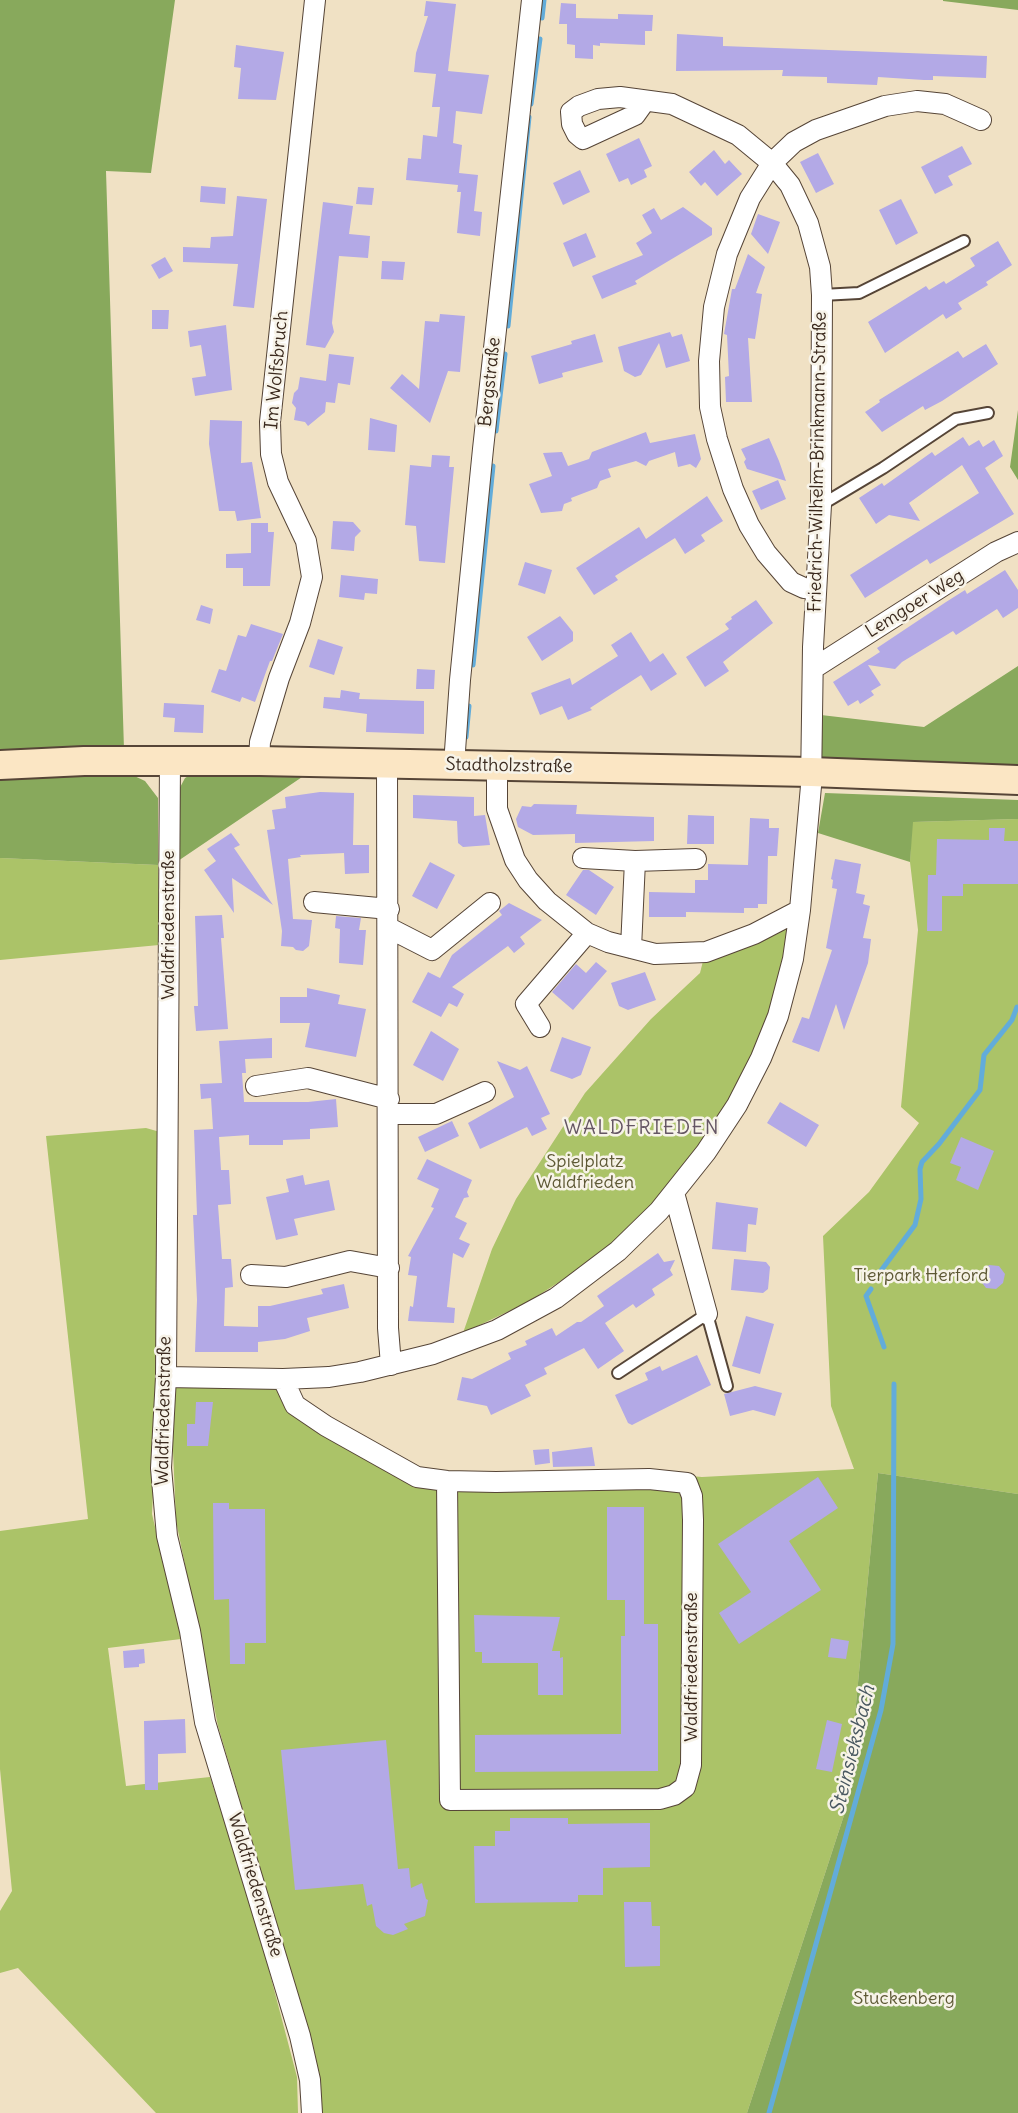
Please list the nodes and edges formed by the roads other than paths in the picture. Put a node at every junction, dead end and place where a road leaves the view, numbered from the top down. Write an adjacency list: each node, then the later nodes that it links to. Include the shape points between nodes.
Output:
1 (315, 0): 14 (street, Im Wolfsbruch, via 270,422 278,482 306,541 312,577 260,742)
2 (532, 0): 17 (street, Bergstraße, via 483,449)
3 (645, 100): 5 (street, Friedrich-Wilhelm-Brinkmann-Straße, via 672,104 706,118 738,135)
4 (981, 120): 5 (street, via 945,104 916,101 885,106 816,130 794,142)
5 (772, 163): 7 (street, Friedrich-Wilhelm-Brinkmann-Straße, via 790,185 808,223 820,267); 11 (street, via 750,198 727,254 714,307 710,407 733,489 748,525 791,582)
6 (964, 241): 7 (lane, via 859,293)
7 (822, 295): 9 (street, Friedrich-Wilhelm-Brinkmann-Straße)
8 (988, 413): 9 (lane, via 956,419)
9 (821, 505): 11 (street, Friedrich-Wilhelm-Brinkmann-Straße)
10 (1018, 542): 12 (street, Lemgoer Weg, via 996,552)
11 (816, 589): 12 (street, Friedrich-Wilhelm-Brinkmann-Straße)
12 (814, 668): 19 (street, Friedrich-Wilhelm-Brinkmann-Straße)
13 (170, 761): 14 (street, Stadtholzstraße); 16 (street, Stadtholzstraße); 40 (street, Waldfriedenstraße)
14 (258, 761): 15 (street, Stadtholzstraße)
15 (387, 764): 17 (street, Stadtholzstraße); 27 (street)
16 (0, 765)
17 (454, 765): 18 (street, Stadtholzstraße)
18 (497, 766): 19 (street, Stadtholzstraße); 28 (street, via 497,809 515,860 547,901)
19 (811, 772): 20 (street, Stadtholzstraße); 26 (street, Friedrich-Wilhelm-Brinkmann-Straße)
20 (1018, 780)
21 (582, 858): 23 (street)
22 (696, 859): 23 (street)
23 (635, 861): 29 (street)
24 (314, 902): 27 (street)
25 (490, 903): 27 (street, via 432,950)
26 (800, 910): 29 (street, via 754,934 706,952 655,954); 34 (street, Friedrich-Wilhelm-Brinkmann-Straße, via 793,959 778,1016 761,1058 731,1115)
27 (389, 918): 33 (street)
28 (587, 933): 29 (street); 30 (street, via 526,1005)
29 (631, 948)
30 (540, 1027)
31 (256, 1086): 33 (street, via 308,1078)
32 (485, 1092): 33 (street, via 436,1114)
33 (389, 1107): 35 (street)
34 (674, 1193): 37 (street); 38 (street, Friedrich-Wilhelm-Brinkmann-Straße, via 618,1251 556,1298 497,1330)
35 (389, 1268): 36 (street, via 350,1261 286,1277); 38 (street)
36 (251, 1275)
37 (707, 1314): 39 (lane); 42 (lane)
38 (391, 1365): 41 (street, Friedrich-Wilhelm-Brinkmann-Straße, via 330,1377)
39 (618, 1373)
40 (165, 1377): 41 (street, Friedrich-Wilhelm-Brinkmann-Straße); 44 (street, Waldfriedenstraße, via 161,1468 167,1536 190,1631 205,1722 300,2036 310,2080)
41 (283, 1379): 43 (street, Waldfriedenstraße, via 295,1404 326,1426 417,1477)
42 (727, 1386)
43 (447, 1481): 43 (street, Waldfriedenstraße, via 649,1479 687,1483 693,1520 691,1765 685,1787 660,1799 450,1800)
44 (312, 2113)

